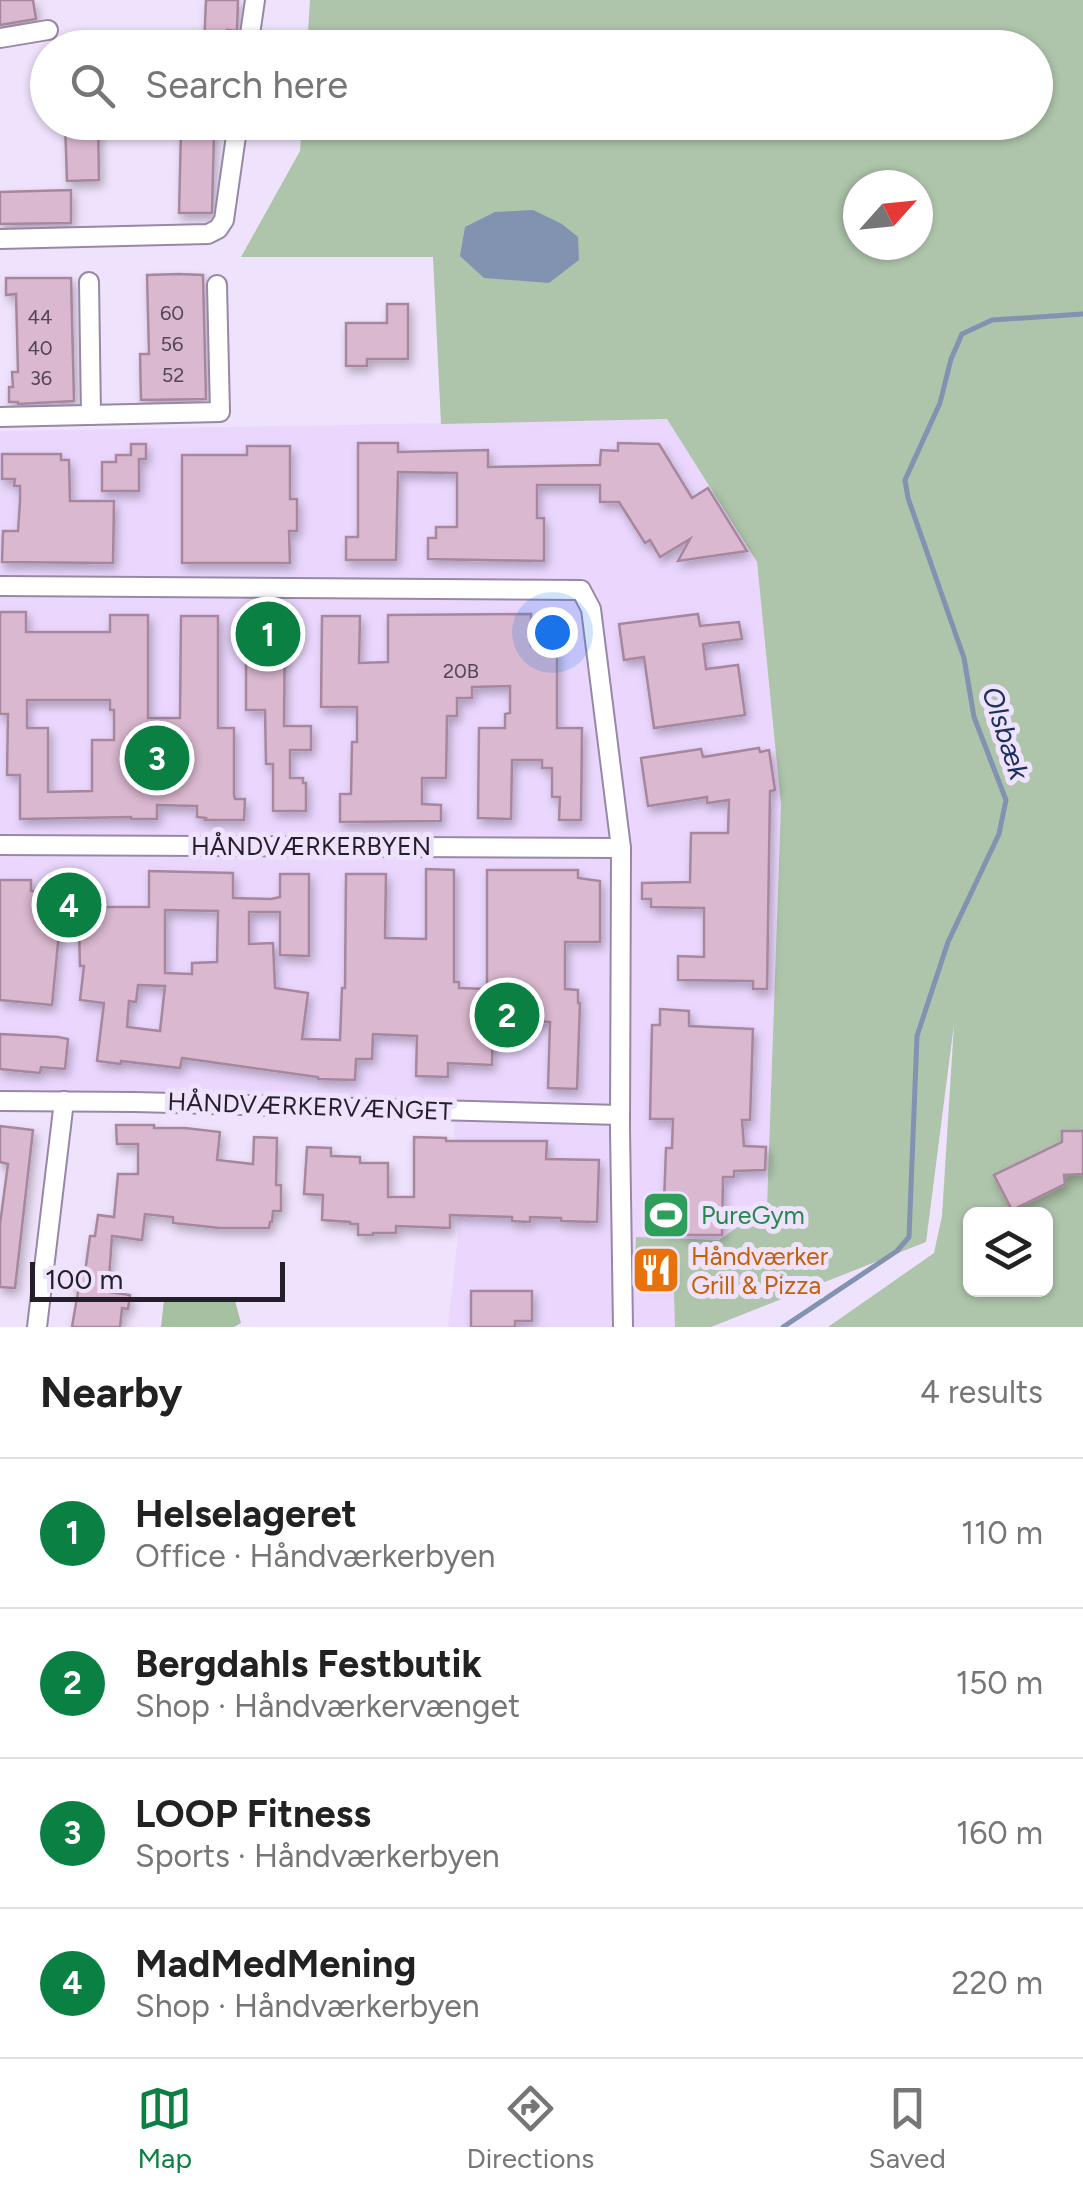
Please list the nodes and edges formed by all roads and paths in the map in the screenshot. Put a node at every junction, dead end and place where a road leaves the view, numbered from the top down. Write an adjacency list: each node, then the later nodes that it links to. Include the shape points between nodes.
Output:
1 (255, 0): 2 (street)
2 (251, 30)
3 (30, 33): 4 (street)
4 (0, 38)
5 (235, 140): 6 (street, via 224,220 208,234)
6 (0, 239)
7 (89, 282): 9 (street)
8 (217, 285): 9 (street, via 220,412)
9 (91, 415): 10 (street)
10 (0, 417)
11 (0, 586): 13 (street, via 581,590 592,608)
12 (0, 844): 13 (street, HÅNDVÆRKERBYEN)
13 (622, 848): 16 (street)
14 (0, 1101): 15 (street, HÅNDVÆRKERVÆNGET)
15 (64, 1101): 16 (street, HÅNDVÆRKERVÆNGET); 17 (street)
16 (620, 1115): 18 (street)
17 (37, 1327)
18 (623, 1327)

